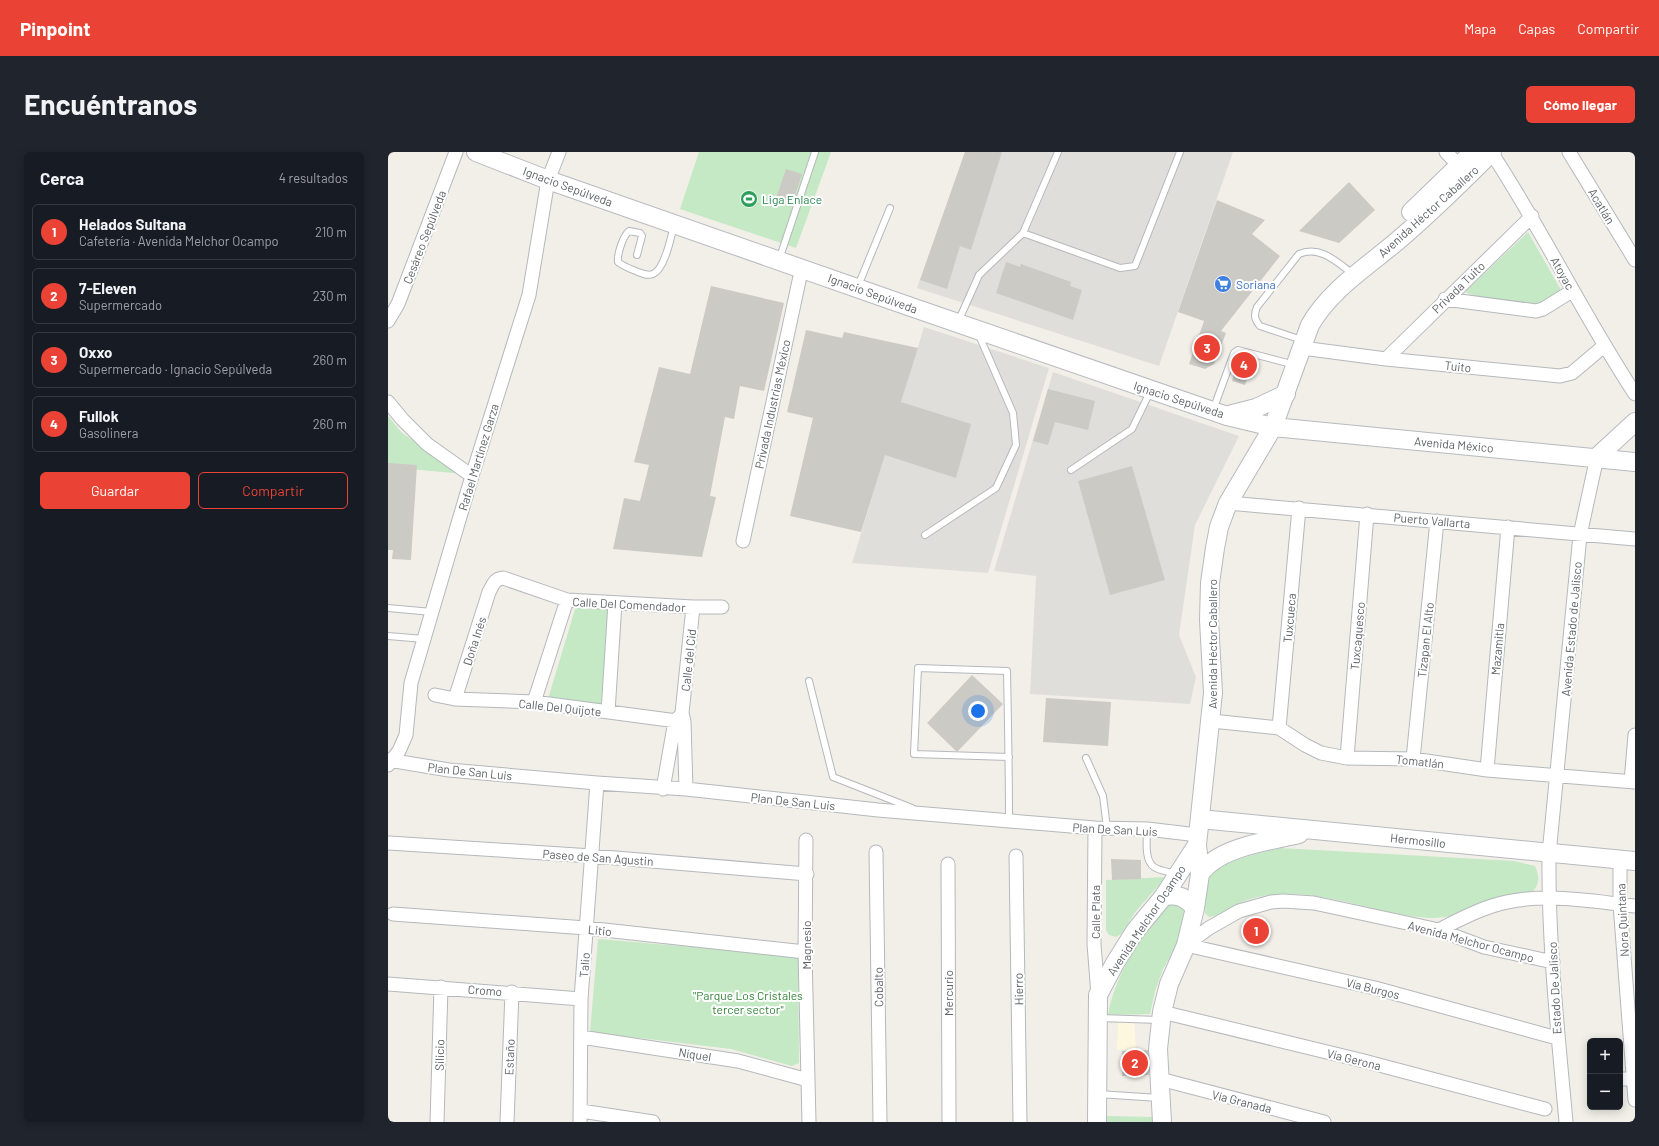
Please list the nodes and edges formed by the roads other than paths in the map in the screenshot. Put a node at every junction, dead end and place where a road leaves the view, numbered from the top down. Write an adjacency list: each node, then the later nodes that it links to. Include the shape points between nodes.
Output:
1 (456, 152): 25 (street, Cesáreo Sepúlveda, via 398,304)
2 (476, 152): 12 (main road, Ignacio Sepúlveda)
3 (559, 152): 12 (street, Rafael Martínez Garza)
4 (815, 152): 18 (lane)
5 (1058, 152): 16 (lane)
6 (1180, 152): 16 (lane, via 1135,266 1120,268)
7 (1446, 152): 11 (street)
8 (1473, 152): 11 (main road, Avenida Héctor Caballero)
9 (1492, 152): 11 (main road, Avenida Héctor Caballero); 14 (street, Atoyac)
10 (1569, 152): 19 (street, Acatlán)
11 (1464, 170): 21 (main road, Avenida Héctor Caballero, via 1390,248)
12 (548, 180): 15 (main road, Ignacio Sepúlveda); 44 (street, Rafael Martínez Garza, via 529,295)
13 (890, 208): 22 (lane)
14 (1532, 216): 23 (street, Atoyac); 24 (street, Privada Tuito)
15 (675, 223): 17 (lane, via 663,262 654,274 626,268 618,262 618,255 629,231 642,236); 18 (main road, Ignacio Sepúlveda)
16 (1023, 233): 26 (lane, via 979,275)
17 (637, 255)
18 (779, 260): 20 (main road, Ignacio Sepúlveda)
19 (1635, 260)
20 (802, 268): 22 (main road, Ignacio Sepúlveda); 53 (street, Privada Industrias México)
21 (1358, 271): 28 (main road, Avenida Héctor Caballero, via 1315,316); 28 (lane, via 1325,253 1306,251 1299,254 1256,306 1255,320 1260,326)
22 (857, 288): 26 (main road, Ignacio Sepúlveda)
23 (1572, 291): 24 (street, via 1544,309 1536,311); 29 (street, Atoyac)
24 (1445, 299): 30 (street, Privada Tuito)
25 (388, 321)
26 (957, 323): 27 (main road, Ignacio Sepúlveda)
27 (977, 330): 34 (main road, Ignacio Sepúlveda); 50 (lane, via 1013,413 1016,445 996,488)
28 (1303, 344): 30 (street, Tuito); 31 (main road, Avenida Héctor Caballero)
29 (1604, 346): 30 (street, Tuito, via 1572,373 1560,376); 36 (street, Atoyac)
30 (1386, 359)
31 (1296, 366): 33 (lane, via 1241,349 1236,351); 35 (main road, Avenida Héctor Caballero)
32 (1235, 371): 33 (lane)
33 (1226, 375): 38 (lane)
34 (1151, 390): 38 (main road, Ignacio Sepúlveda); 43 (lane, via 1132,429)
35 (1286, 394): 38 (main road, via 1256,408); 40 (main road, Avenida Héctor Caballero)
36 (1635, 394)
37 (388, 402): 44 (street, via 427,444)
38 (1220, 413): 40 (main road, Ignacio Sepúlveda)
39 (1635, 422): 41 (main road)
40 (1273, 427): 41 (main road, Avenida México); 45 (main road, Avenida Héctor Caballero)
41 (1597, 457): 42 (main road, Avenida México); 51 (street, Avenida Estado de Jalisco)
42 (1635, 462)
43 (1071, 470)
44 (472, 476): 60 (street, Rafael Martínez Garza)
45 (1228, 503): 46 (street, Puerto Vallarta); 69 (main road, Avenida Héctor Caballero, via 1219,528 1210,583)
46 (1299, 508): 47 (street, Puerto Vallarta); 70 (street, Tuxcueca)
47 (1367, 514): 48 (street, Puerto Vallarta); 74 (street, Tuxcaquesco)
48 (1437, 521): 49 (street, Puerto Vallarta); 75 (street, Tizapan El Alto)
49 (1508, 528): 51 (street, Puerto Vallarta); 77 (street, Mazamitla)
50 (925, 535)
51 (1580, 535): 52 (street, Puerto Vallarta); 78 (street, Avenida Estado de Jalisco)
52 (1635, 540)
53 (743, 541)
54 (494, 582): 55 (street, Calle Del Comendador, via 498,578 503,578); 65 (street, Doña Inés)
55 (567, 600): 56 (street, Calle Del Comendador); 66 (street)
56 (615, 603): 58 (street, Calle Del Comendador); 67 (street)
57 (722, 606): 58 (street, Calle Del Comendador)
58 (693, 607): 68 (street, Calle del Cid)
59 (388, 608): 60 (lane)
60 (432, 612): 62 (street, Rafael Martínez Garza)
61 (388, 636): 62 (lane)
62 (424, 638): 76 (street, Rafael Martínez Garza, via 411,683 406,735 399,751)
63 (809, 681): 83 (lane, via 833,778)
64 (435, 695): 65 (street, Calle Del Quijote)
65 (455, 699): 66 (street, Calle Del Quijote)
66 (534, 702): 67 (street, Calle Del Quijote)
67 (608, 712): 68 (street, Calle Del Quijote)
68 (681, 719): 81 (street, Calle del Cid); 82 (street, Calle del Cid)
69 (1212, 721): 70 (street, Tomatlán); 88 (main road, Avenida Héctor Caballero)
70 (1279, 728): 74 (street, Tomatlán, via 1305,745)
71 (1635, 735): 79 (street)
72 (1009, 757): 72 (lane, via 914,754 918,668 1007,671); 84 (lane)
73 (1086, 758): 85 (lane, via 1103,796)
74 (1347, 758): 75 (street, Tomatlán)
75 (1413, 759): 77 (street, Tomatlán)
76 (389, 762): 80 (street, Plan De San Luis)
77 (1487, 770): 78 (street, Tomatlán)
78 (1557, 776): 79 (street, Tomatlán); 92 (street, Avenida Estado de Jalisco)
79 (1633, 782)
80 (597, 783): 81 (street, Plan De San Luis); 93 (street, Talio)
81 (663, 789): 82 (street, Plan De San Luis)
82 (686, 789): 83 (street, Plan De San Luis)
83 (924, 814): 84 (street, Plan De San Luis)
84 (1009, 821): 85 (street, Plan De San Luis)
85 (1101, 828): 86 (street, Plan De San Luis); 114 (street, Calle Plata, via 1094,944)
86 (1147, 830): 88 (street, Plan De San Luis); 98 (lane, via 1151,863 1154,867)
87 (1315, 830): 88 (main road, Hermosillo); 92 (main road, Hermosillo); 99 (main road, via 1233,851 1214,860)
88 (1198, 833): 98 (main road, Avenida Melchor Ocampo); 99 (main road, Avenida Melchor Ocampo)
89 (806, 840): 97 (street, Magnesio)
90 (389, 843): 93 (street, Paseo de San Agustin)
91 (876, 852): 134 (street, Cobalto)
92 (1549, 854): 95 (main road, Hermosillo); 101 (street, Estado De Jalisco)
93 (592, 856): 97 (street, Paseo de San Agustin); 106 (street, Talio)
94 (1016, 856): 136 (street, Hierro)
95 (1627, 860): 102 (street, Nora Quintana)
96 (948, 864): 135 (street, Mercurio)
97 (807, 874): 109 (street, Magnesio)
98 (1177, 874): 100 (main road, Avenida Melchor Ocampo)
99 (1200, 874): 104 (main road, Avenida Melchor Ocampo)
100 (1164, 896): 104 (main road, via 1176,894 1184,897); 114 (main road, Avenida Melchor Ocampo, via 1135,931)
101 (1549, 897): 102 (street); 107 (street, via 1493,905); 110 (street, Estado De Jalisco)
102 (1620, 904): 103 (street); 116 (street, Nora Quintana)
103 (1635, 906)
104 (1195, 908): 108 (main road, Avenida Melchor Ocampo)
105 (393, 914): 106 (street, Litio)
106 (586, 928): 109 (street, Litio); 115 (street, Talio)
107 (1439, 930): 108 (street, Avenida Melchor Ocampo, via 1314,903 1283,901 1239,911); 110 (street, Avenida Melchor Ocampo, via 1491,949)
108 (1186, 945): 117 (main road, Avenida Melchor Ocampo, via 1169,984); 120 (street, Vía Burgos, via 1375,988)
109 (805, 952): 124 (street, Magnesio)
110 (1553, 962): 120 (street, Estado De Jalisco)
111 (388, 984): 112 (street, Cromo)
112 (441, 987): 113 (street, Cromo); 130 (street, Silicio)
113 (512, 992): 115 (street, Cromo); 131 (street, Estaño)
114 (1098, 995): 118 (main road, Avenida Melchor Ocampo)
115 (581, 999): 119 (street, Talio)
116 (1631, 1003): 123 (street, Nora Quintana)
117 (1162, 1016): 118 (lane); 121 (main road, Avenida Melchor Ocampo, via 1158,1049); 128 (street, Vía Gerona, via 1364,1061)
118 (1098, 1018): 125 (main road, Avenida Melchor Ocampo)
119 (580, 1037): 124 (street, Níquel, via 738,1061); 129 (street, Talio)
120 (1557, 1038): 140 (street, Estado De Jalisco)
121 (1160, 1079): 126 (main road, Avenida Melchor Ocampo); 139 (street, Vía Granada)
122 (1623, 1079): 123 (street)
123 (1634, 1079): 127 (street, Nora Quintana)
124 (808, 1080): 133 (street, Magnesio)
125 (1098, 1094): 126 (lane); 137 (main road, Avenida Melchor Ocampo)
126 (1162, 1098): 138 (main road, Avenida Melchor Ocampo)
127 (1635, 1100)
128 (1545, 1108)
129 (580, 1117): 132 (street)
130 (438, 1122)
131 (507, 1122)
132 (653, 1122)
133 (809, 1122)
134 (880, 1122)
135 (949, 1122)
136 (1020, 1122)
137 (1097, 1122)
138 (1162, 1122)
139 (1324, 1122)
140 (1566, 1122)

